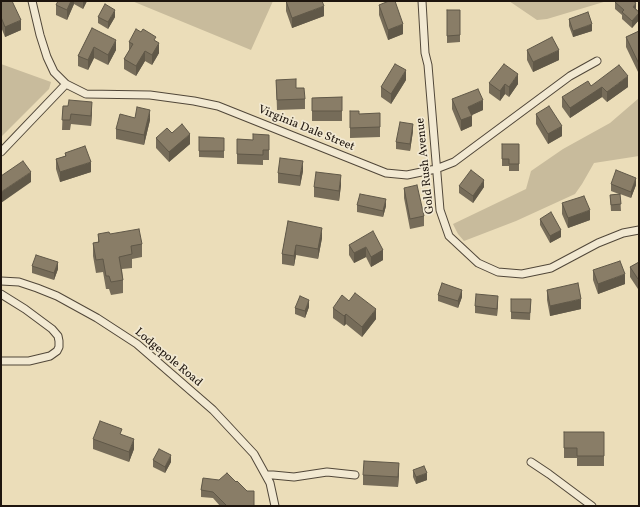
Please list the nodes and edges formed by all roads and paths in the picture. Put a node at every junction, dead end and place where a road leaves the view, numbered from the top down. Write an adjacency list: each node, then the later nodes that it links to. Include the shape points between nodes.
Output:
1 (32, 1): 4 (street, Virginia Dale Street, via 47,57 54,72)
2 (422, 1): 6 (street, Gold Rush Avenue)
3 (597, 61): 6 (street, Virginia Dale Street, via 570,76 454,162)
4 (66, 84): 5 (street); 6 (street, Virginia Dale Street, via 86,94 150,96 218,106 386,173 407,175)
5 (1, 152)
6 (436, 169): 7 (street, Gold Rush Avenue, via 440,210 449,236 478,263 498,272 522,274 550,268 598,243)
7 (639, 230)
8 (1, 281): 13 (street, Lodgepole Road, via 19,282 57,296 137,344 213,410 254,454)
9 (1, 294): 10 (street, via 52,329 59,341 57,351 50,356 29,361)
10 (1, 361)
11 (531, 462): 15 (street)
12 (355, 475): 13 (street, via 327,472 294,477)
13 (266, 476): 14 (street, Lodgepole Road)
14 (275, 506)
15 (592, 506)

